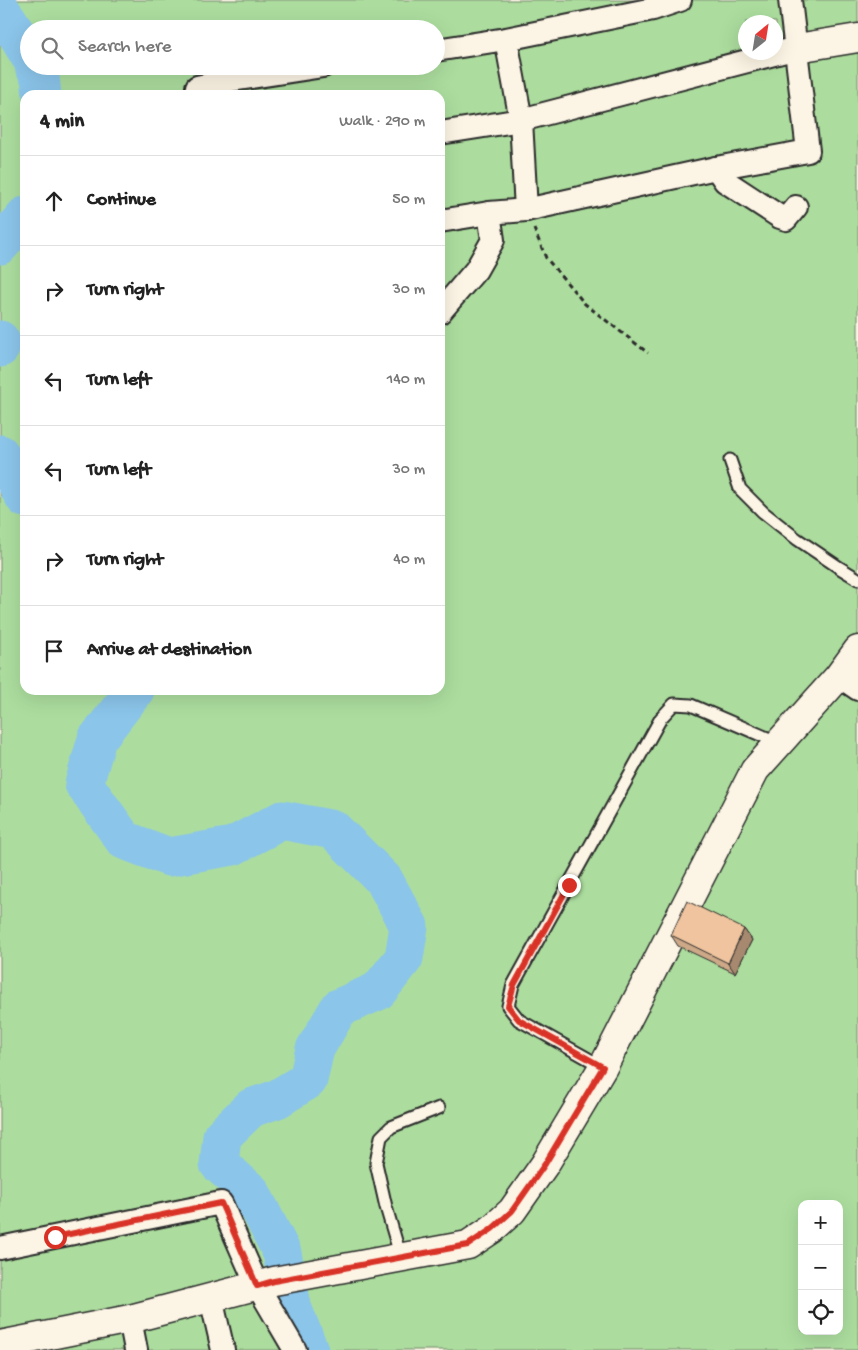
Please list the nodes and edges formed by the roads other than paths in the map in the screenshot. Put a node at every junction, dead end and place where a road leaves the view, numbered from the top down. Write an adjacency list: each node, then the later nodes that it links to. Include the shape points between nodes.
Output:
1 (680, 0): 4 (street, via 653,9)
2 (790, 0): 5 (street)
3 (858, 38): 5 (street)
4 (506, 39): 6 (street); 9 (street)
5 (797, 48): 9 (street); 11 (street, via 808,151)
6 (445, 49)
7 (261, 75): 8 (street, via 197,87)
8 (202, 90)
9 (521, 120): 10 (street); 13 (street)
10 (445, 132)
11 (716, 168): 12 (street, via 725,181 780,217 786,218); 13 (street)
12 (796, 207)
13 (526, 210): 14 (street)
14 (489, 213): 15 (street); 16 (street, via 493,240 476,270)
15 (445, 220)
16 (445, 306)
17 (730, 460): 18 (lane, via 740,489 763,512)
18 (858, 579)
19 (858, 650): 20 (street)
20 (849, 683): 21 (street)
21 (779, 743): 22 (street, via 755,770); 22 (lane, via 691,705 674,704 661,718 514,985 508,1006 519,1020)
22 (603, 1067): 25 (street, via 545,1164 512,1211 468,1245)
23 (439, 1108): 25 (lane, via 391,1127 381,1138 376,1163)
24 (0, 1248): 26 (street, via 221,1203)
25 (401, 1258): 26 (street)
26 (265, 1283): 27 (street); 32 (street)
27 (211, 1298): 28 (street); 31 (street)
28 (130, 1319): 29 (street); 30 (street)
29 (0, 1345)
30 (136, 1350)
31 (223, 1350)
32 (294, 1350)

